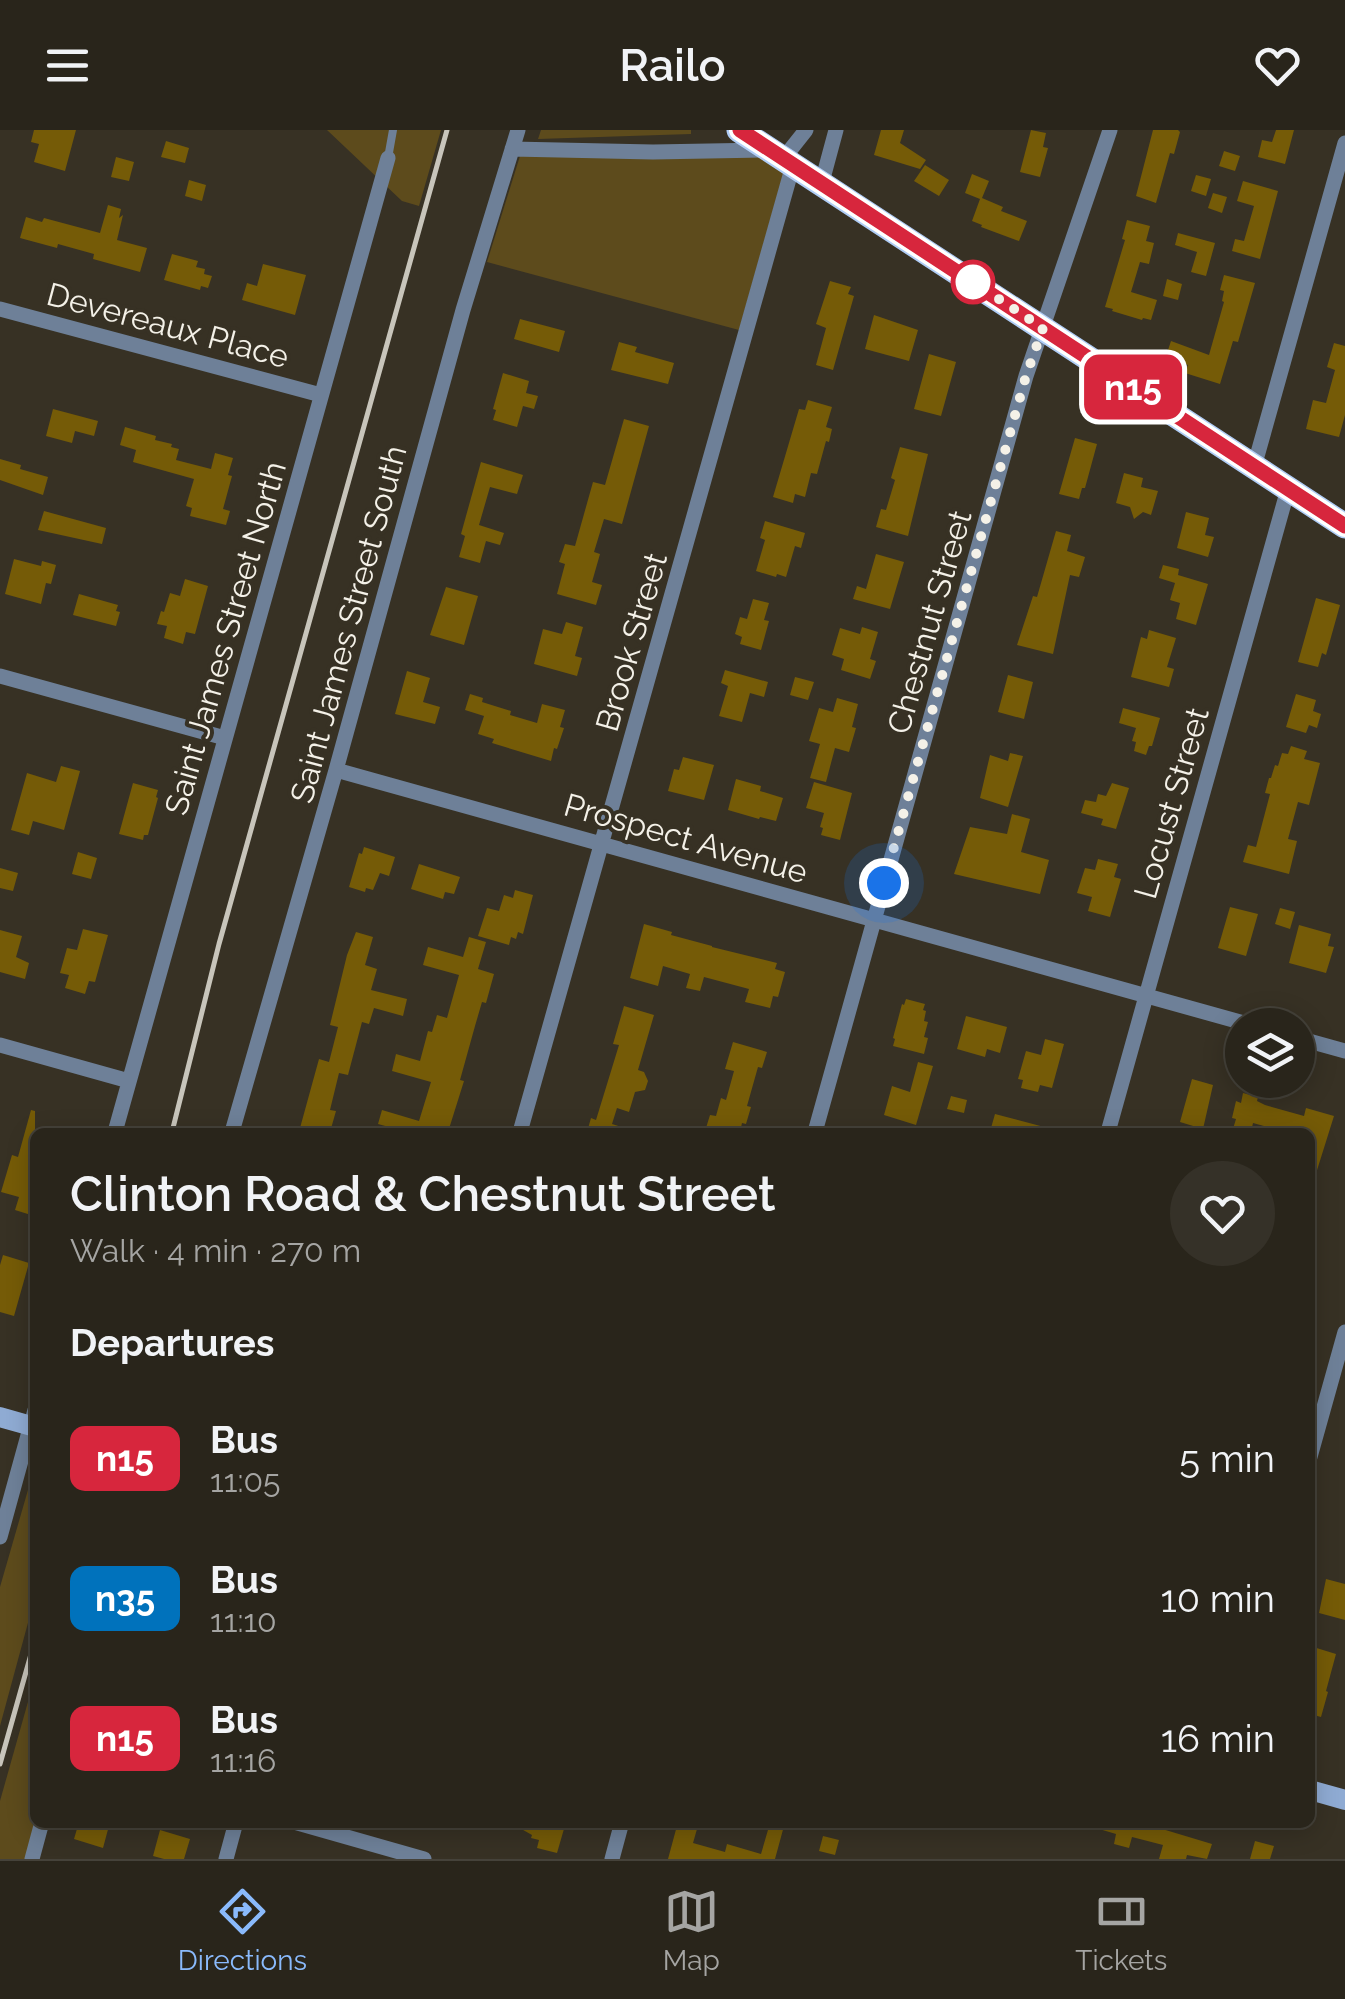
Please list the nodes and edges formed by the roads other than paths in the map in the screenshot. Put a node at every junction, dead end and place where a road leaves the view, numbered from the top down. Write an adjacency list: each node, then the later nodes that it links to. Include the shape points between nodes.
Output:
1 (393, 130): 9 (lane)
2 (518, 130): 8 (street, Saint James Street South)
3 (740, 130): 10 (main road)
4 (806, 130): 10 (street, Brook Street)
5 (836, 130): 11 (street)
6 (1110, 130): 13 (street, Chestnut Street)
7 (1345, 143): 15 (street)
8 (512, 149): 10 (street); 20 (street, Saint James Street South)
9 (388, 158): 14 (street, Saint James Street North)
10 (782, 158): 11 (main road); 21 (street, Brook Street)
11 (822, 182): 13 (main road)
12 (0, 309): 14 (street, Devereaux Place)
13 (1043, 328): 15 (main road); 22 (street, Chestnut Street)
14 (321, 395): 19 (street, Saint James Street North)
15 (1254, 466): 16 (main road)
16 (1288, 489): 17 (main road); 23 (street, Locust Street)
17 (1345, 526)
18 (0, 676): 19 (street)
19 (225, 738): 28 (street, Saint James Street North)
20 (336, 770): 21 (street, Prospect Avenue); 30 (street, Saint James Street South)
21 (603, 843): 22 (street, Prospect Avenue); 31 (street, Brook Street)
22 (874, 920): 23 (street, Prospect Avenue); 32 (street, Chestnut Street)
23 (1146, 995): 24 (street, Prospect Avenue); 33 (street, Locust Street)
24 (1225, 1017)
25 (1315, 1043): 27 (street)
26 (0, 1045): 28 (street)
27 (1345, 1051)
28 (130, 1082): 29 (street, Saint James Street North)
29 (116, 1128)
30 (233, 1128)
31 (521, 1128)
32 (816, 1128)
33 (1109, 1128)
34 (1345, 1332): 38 (street)
35 (0, 1418): 36 (main road)
36 (30, 1421)
37 (30, 1435): 39 (street)
38 (1315, 1438)
39 (0, 1537)
40 (1315, 1791): 41 (main road)
41 (1345, 1800)
42 (40, 1828): 47 (street)
43 (234, 1828): 48 (street)
44 (314, 1828): 46 (street)
45 (620, 1828): 49 (street)
46 (415, 1858)
47 (32, 1859)
48 (226, 1859)
49 (612, 1859)

